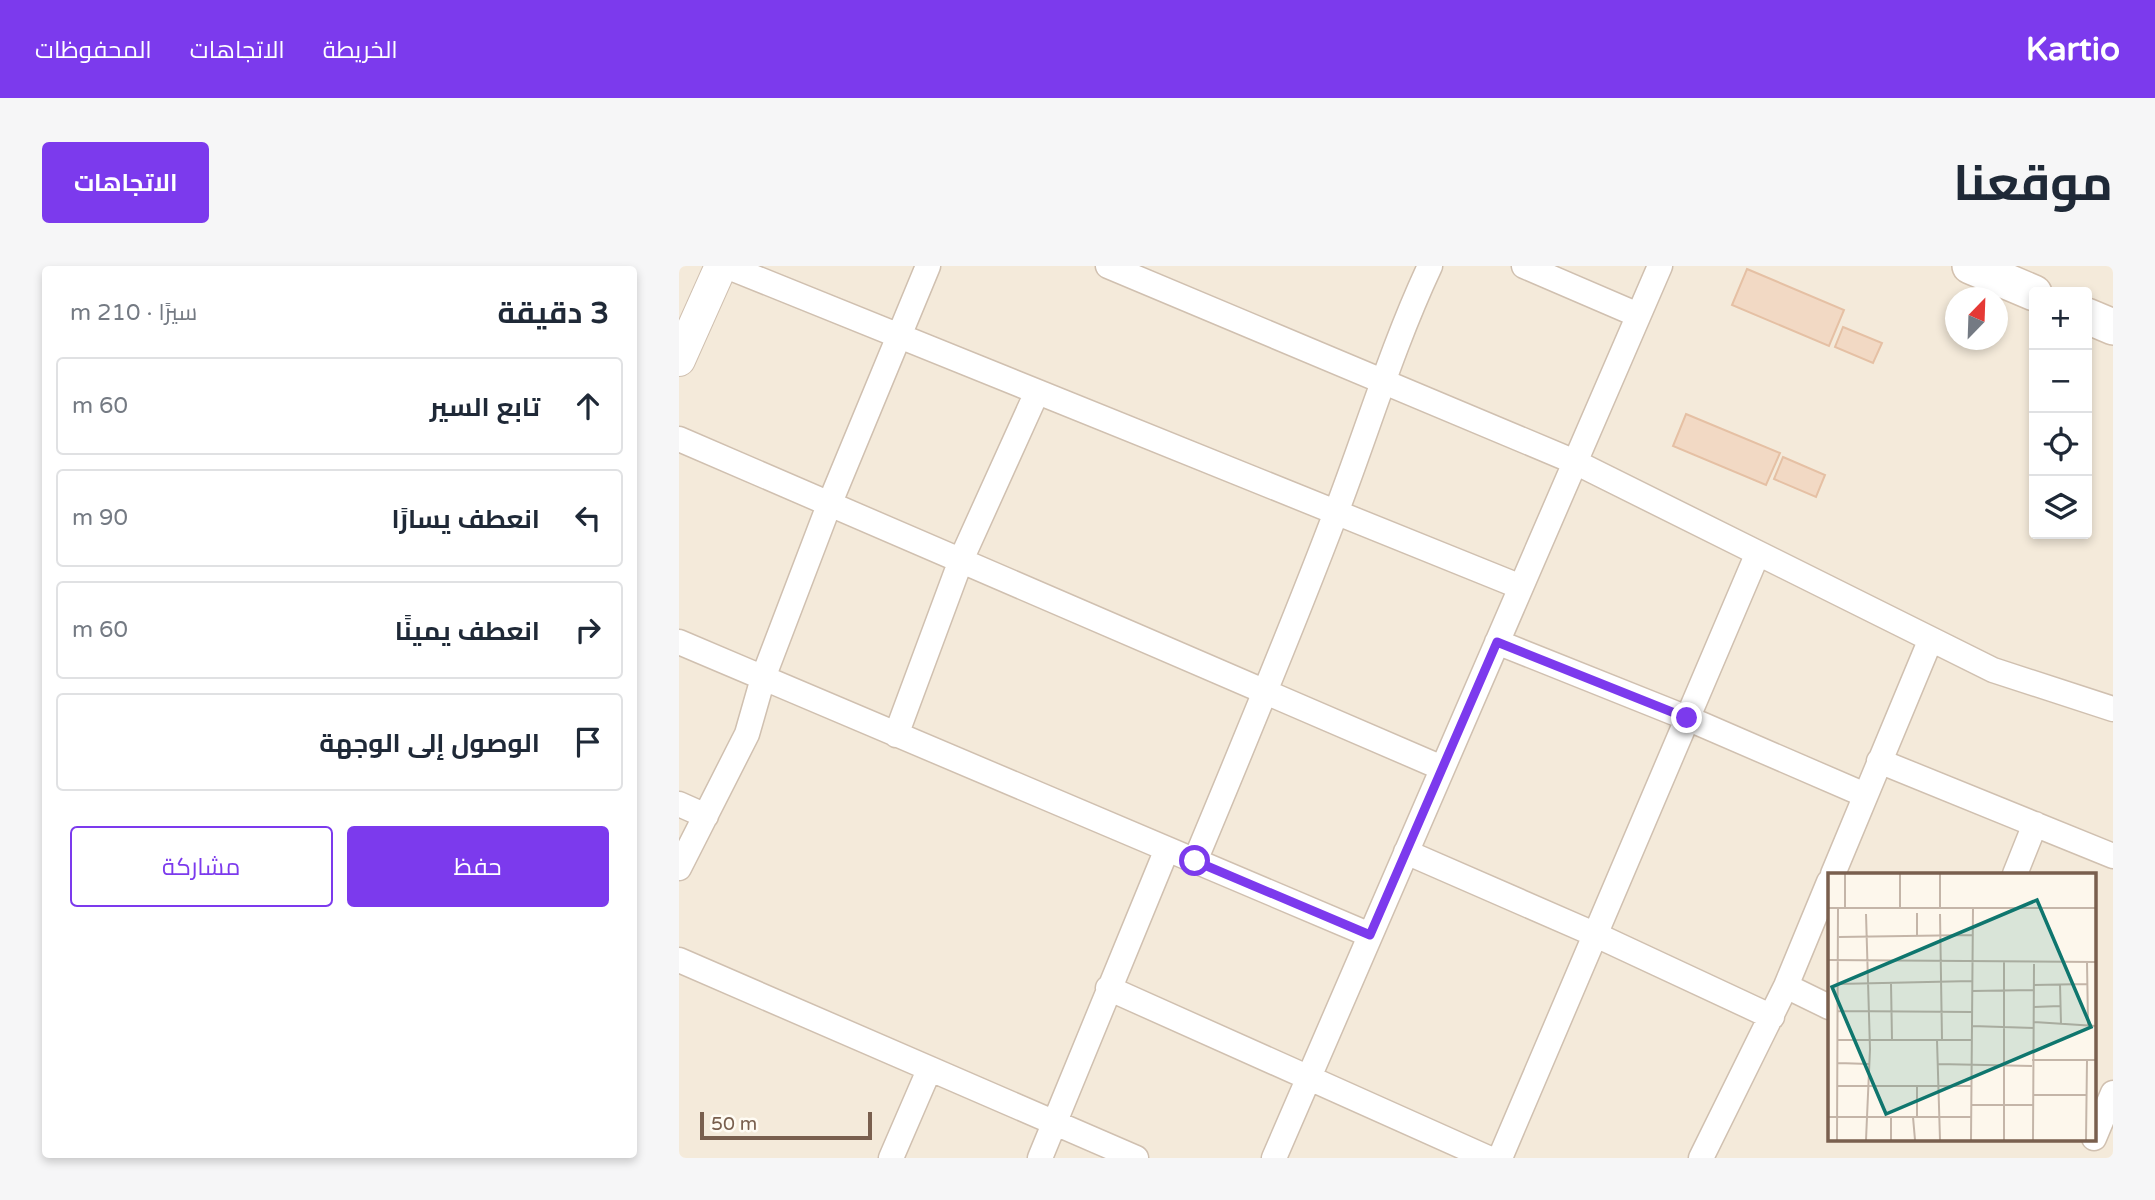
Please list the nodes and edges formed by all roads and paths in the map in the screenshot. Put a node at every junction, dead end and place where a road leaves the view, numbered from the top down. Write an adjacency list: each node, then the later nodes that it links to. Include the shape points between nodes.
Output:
1 (721, 266): 14 (street)
2 (726, 266): 13 (street)
3 (928, 266): 13 (street)
4 (1108, 266): 15 (street)
5 (1430, 266): 15 (street)
6 (1524, 266): 10 (street)
7 (1660, 266): 10 (street)
8 (1970, 266): 9 (main road)
9 (2029, 291)
10 (1638, 315): 18 (street)
11 (2092, 318): 12 (main road)
12 (2113, 327)
13 (901, 337): 16 (street); 19 (street)
14 (679, 360)
15 (1382, 381): 18 (street); 20 (street)
16 (1037, 391): 20 (street); 22 (street)
17 (679, 439): 19 (street)
18 (1575, 462): 21 (street); 23 (street)
19 (829, 505): 22 (street); 27 (street)
20 (1336, 512): 23 (street); 28 (street)
21 (1757, 555): 24 (street); 30 (street)
22 (961, 560): 28 (street); 31 (street)
23 (1521, 587): 26 (street)
24 (1930, 641): 29 (street, via 2025,683); 32 (street)
25 (679, 642): 27 (street)
26 (1497, 642): 30 (street); 33 (street)
27 (763, 678): 31 (street); 36 (street, via 747,734)
28 (1266, 691): 33 (street); 41 (street)
29 (2113, 709)
30 (1687, 718): 34 (street); 46 (street)
31 (896, 735): 38 (street)
32 (1879, 761): 34 (street); 37 (street)
33 (1443, 768): 39 (street)
34 (1865, 795): 43 (street)
35 (679, 804): 36 (street)
36 (706, 816): 42 (street)
37 (2035, 824): 40 (street); 44 (street)
38 (1167, 849): 41 (street); 50 (street)
39 (1406, 852): 46 (street); 47 (street)
40 (2113, 856)
41 (1195, 861): 47 (street)
42 (679, 868)
43 (1834, 873)
44 (2015, 873)
45 (1828, 888): 49 (street)
46 (1594, 934): 52 (street); 65 (street)
47 (1370, 935): 54 (street)
48 (679, 960): 53 (street)
49 (1787, 986): 51 (street); 52 (street)
50 (1108, 988): 54 (street); 56 (street)
51 (1828, 1006)
52 (1772, 1017): 66 (street)
53 (929, 1070): 56 (street); 60 (street)
54 (1308, 1078): 63 (street); 64 (street)
55 (2113, 1093): 57 (street)
56 (1053, 1123): 61 (street); 62 (street)
57 (2095, 1136)
58 (2095, 1139): 59 (street)
59 (2113, 1148)
60 (891, 1158)
61 (1040, 1158)
62 (1136, 1158)
63 (1274, 1158)
64 (1488, 1158)
65 (1500, 1158)
66 (1701, 1158)

